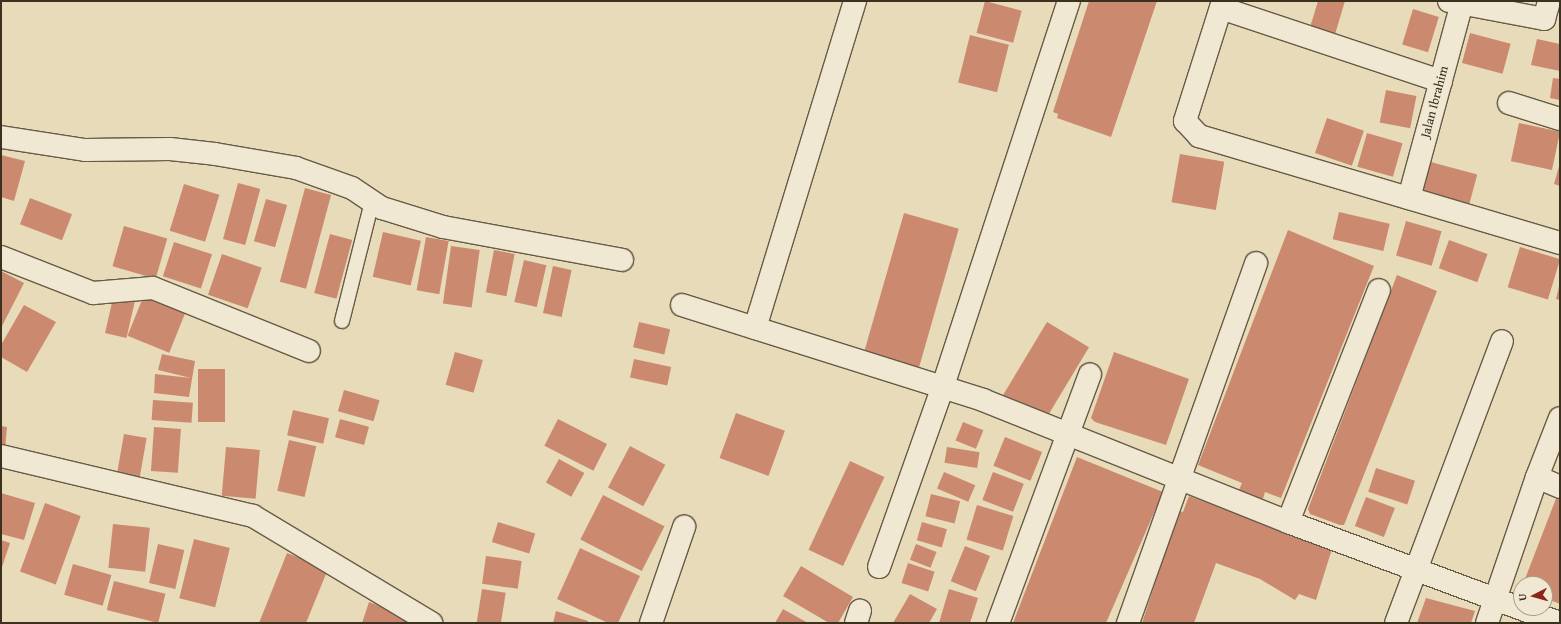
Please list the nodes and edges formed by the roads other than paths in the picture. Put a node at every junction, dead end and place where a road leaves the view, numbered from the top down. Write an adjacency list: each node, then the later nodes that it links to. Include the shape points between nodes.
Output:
1 (855, 1): 19 (street)
2 (1069, 1): 23 (street)
3 (1455, 4): 5 (street); 6 (street, Jalan Ibrahim)
4 (1222, 5): 6 (street); 10 (street, via 1185,121 1189,128 1210,140)
5 (1551, 15)
6 (1441, 81): 10 (street, Jalan Ibrahim)
7 (1509, 103): 8 (street)
8 (1560, 119)
9 (1, 137): 11 (street, via 85,150 170,150 215,154 296,168 352,188)
10 (1409, 198): 12 (street)
11 (372, 202): 14 (street, via 471,234); 18 (lane)
12 (1560, 243)
13 (1, 257): 21 (street, via 93,293 153,288)
14 (622, 260)
15 (1256, 263): 28 (street)
16 (1379, 290): 30 (street)
17 (682, 305): 19 (street)
18 (342, 321)
19 (755, 328): 23 (street)
20 (1502, 341): 33 (street)
21 (309, 351)
22 (1090, 374): 25 (street)
23 (943, 386): 25 (street); 32 (street)
24 (1560, 418): 27 (street)
25 (1068, 435): 28 (street); 37 (street)
26 (1, 456): 35 (street, via 253,516)
27 (1537, 477): 29 (street); 34 (street)
28 (1182, 480): 30 (street); 38 (street)
29 (1560, 487)
30 (1288, 522): 33 (street)
31 (684, 526): 36 (street)
32 (879, 567)
33 (1417, 570): 34 (street); 39 (street)
34 (1496, 599): 40 (street); 41 (street)
35 (431, 623)
36 (651, 623)
37 (998, 623)
38 (1128, 623)
39 (1396, 623)
40 (1487, 623)
41 (1560, 623)

